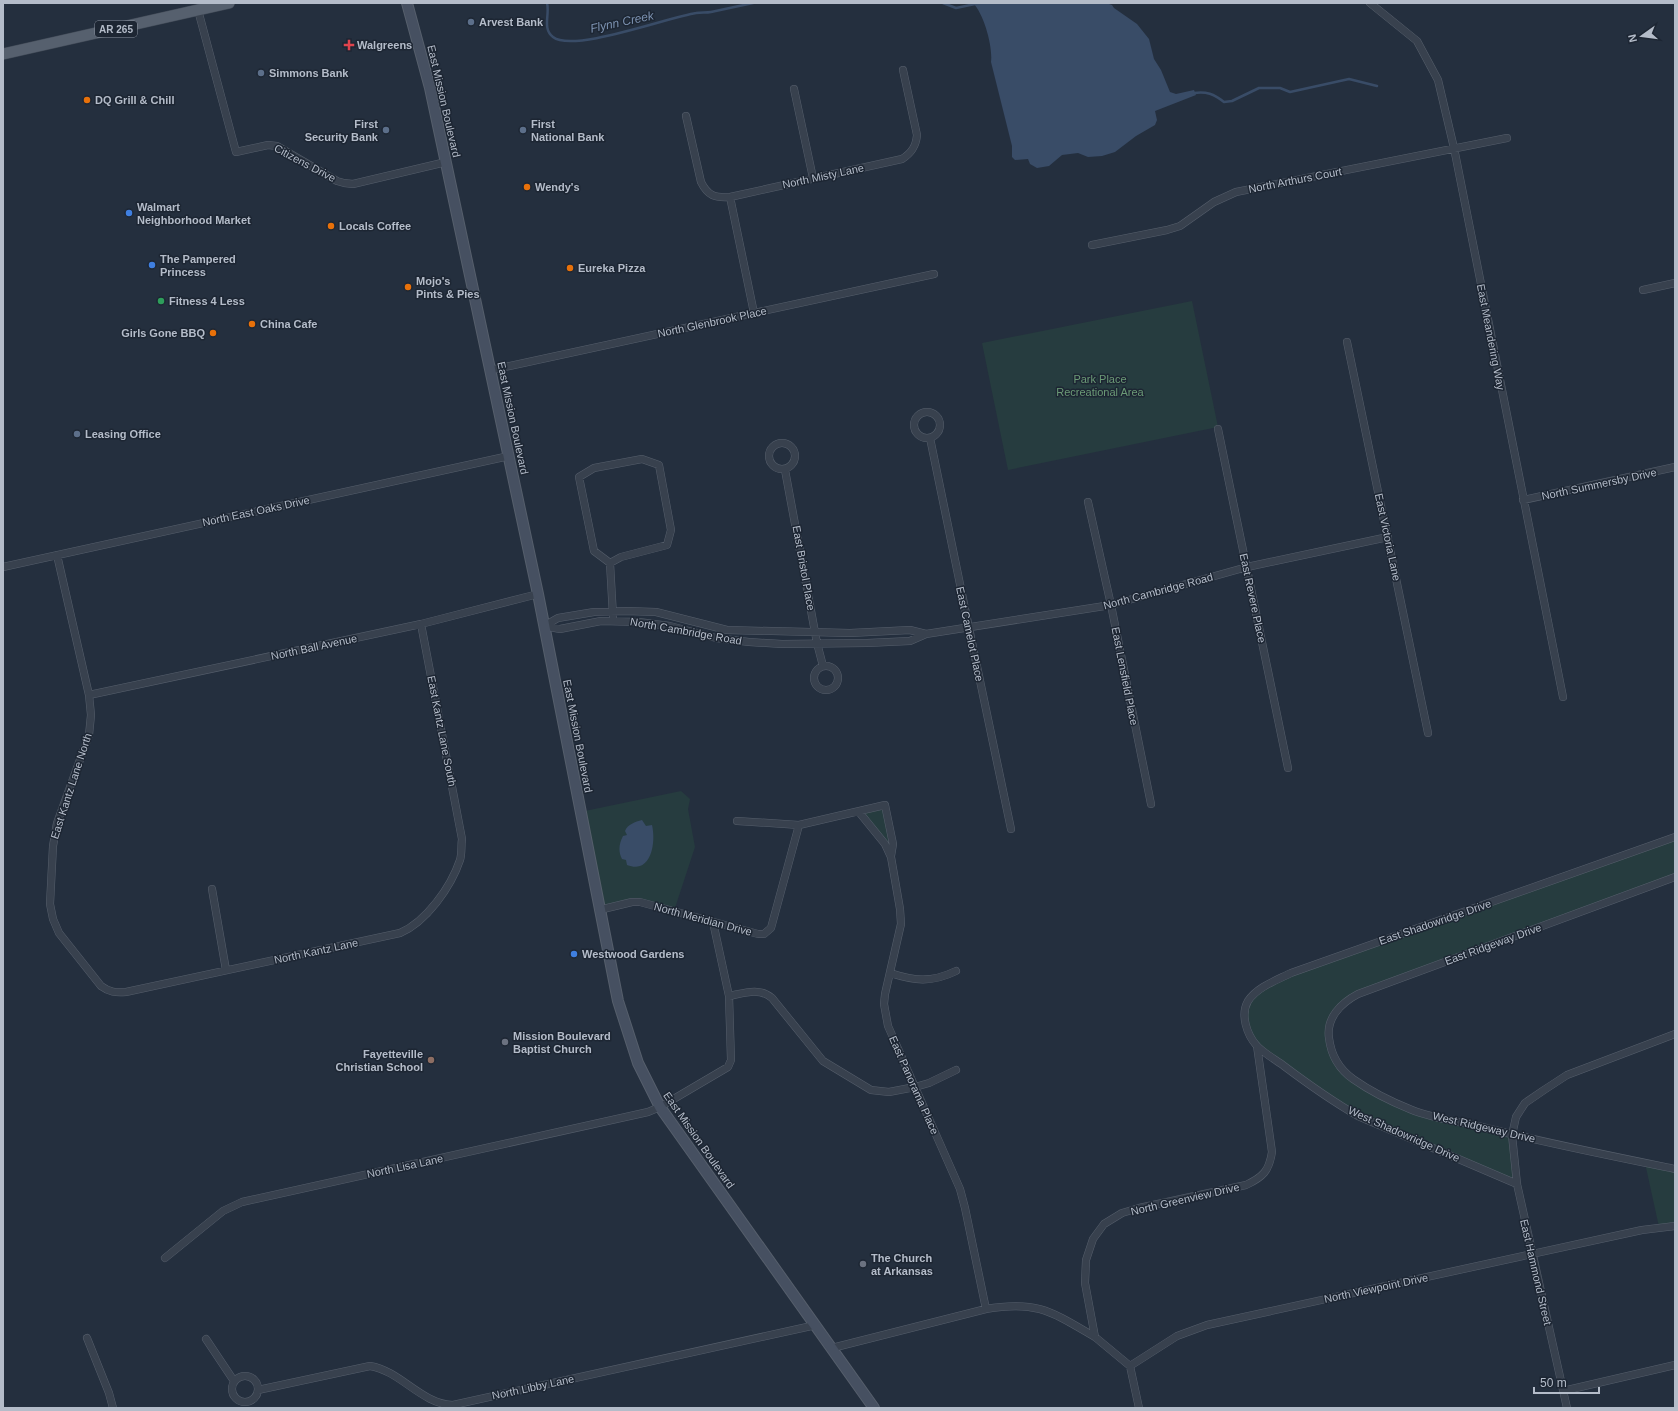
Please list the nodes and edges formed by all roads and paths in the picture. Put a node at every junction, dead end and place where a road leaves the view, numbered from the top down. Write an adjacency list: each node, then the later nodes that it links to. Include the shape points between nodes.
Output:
1 (229, 3): 4 (main road, AR 265)
2 (407, 3): 11 (main road, East Mission Boulevard, via 430,88)
3 (1370, 3): 10 (street, East Meandering Way, via 1417,41 1438,80)
4 (198, 10): 5 (main road, AR 265); 11 (street, Citizens Drive, via 236,152 263,145 277,146 337,181 353,184)
5 (3, 54)
6 (903, 70): 12 (street, North Misty Lane, via 917,135 909,155 902,159)
7 (794, 90): 12 (street)
8 (686, 116): 13 (street, North Misty Lane, via 705,190 712,196)
9 (1507, 138): 10 (street, North Arthurs Court)
10 (1454, 148): 14 (street, North Arthurs Court, via 1236,192 1214,202 1180,226); 26 (street, East Meandering Way)
11 (446, 162): 20 (main road, East Mission Boulevard)
12 (813, 178): 13 (street, North Misty Lane)
13 (730, 197): 18 (street)
14 (1092, 245)
15 (934, 274): 18 (street, North Glenbrook Place)
16 (1675, 283): 17 (street)
17 (1643, 290)
18 (754, 313): 20 (street, North Glenbrook Place)
19 (1347, 342): 28 (street, East Victoria Lane)
20 (491, 370): 23 (main road, East Mission Boulevard)
21 (1218, 428): 32 (street, East Revere Place)
22 (930, 438): 39 (street, East Camelot Place)
23 (508, 456): 29 (street, North East Oaks Drive); 33 (main road, East Mission Boulevard)
24 (1675, 467): 26 (street, North Summersby Drive)
25 (786, 470): 40 (street, East Bristol Place)
26 (1523, 500): 45 (street, East Meandering Way)
27 (1088, 502): 34 (street, East Lensfield Place)
28 (1388, 537): 32 (street, North Cambridge Road); 46 (street, East Victoria Lane)
29 (57, 555): 31 (street, North East Oaks Drive); 44 (street, East Kantz Lane North)
30 (610, 563): 30 (street, via 594,551 579,477 594,468 642,459 659,465 671,530 667,545 621,557); 35 (street)
31 (3, 567)
32 (1247, 567): 34 (street, North Cambridge Road); 47 (street, East Revere Place)
33 (538, 594): 37 (street, North Ball Avenue); 38 (main road, East Mission Boulevard)
34 (1111, 606): 39 (street, North Cambridge Road); 48 (street, East Lensfield Place)
35 (612, 611): 36 (street); 38 (street, North Cambridge Road, via 558,618); 40 (street, North Cambridge Road, via 656,612 727,630)
36 (613, 620): 38 (street, North Cambridge Road, via 560,629); 42 (street, North Cambridge Road, via 670,626 716,638 749,642)
37 (421, 624): 44 (street, North Ball Avenue); 54 (street, East Kantz Lane South)
38 (544, 626): 58 (main road, East Mission Boulevard)
39 (969, 628): 41 (street, North Cambridge Road); 52 (street, East Camelot Place)
40 (816, 632): 41 (street, North Cambridge Road, via 910,630); 42 (street, East Bristol Place)
41 (926, 634): 42 (street, North Cambridge Road, via 910,641)
42 (817, 643): 43 (street, East Bristol Place)
43 (824, 666)
44 (88, 695): 63 (street, East Kantz Lane North, via 91,714 89,735 57,823 52,846 50,904 59,933 101,986)
45 (1562, 697)
46 (1428, 733)
47 (1288, 768)
48 (1151, 804)
49 (859, 812): 51 (street); 55 (street, East Panorama Place, via 886,844); 55 (street, East Panorama Place, via 886,805 893,844)
50 (737, 821): 51 (street)
51 (799, 825): 59 (street, North Meridian Drive, via 768,932 758,934)
52 (1012, 829)
53 (1675, 837): 67 (street, East Shadowridge Drive, via 1291,973 1272,982 1248,1001 1244,1017)
54 (462, 838): 60 (street, North Kantz Lane, via 460,860 451,880 430,912 411,929 400,934)
55 (891, 857): 62 (street, East Panorama Place, via 901,924)
56 (1675, 877): 65 (street, East Ridgeway Drive, via 1358,994 1340,1005 1332,1017)
57 (212, 889): 60 (street)
58 (599, 910): 59 (street, North Meridian Drive, via 640,902); 70 (main road, East Mission Boulevard, via 624,1023 638,1063)
59 (712, 922): 64 (street)
60 (226, 970): 63 (street, North Kantz Lane)
61 (956, 971): 62 (street, via 939,978 923,980)
62 (890, 973): 69 (street, East Panorama Place, via 885,994 885,1015)
63 (116, 993)
64 (729, 996): 69 (street, via 765,992 823,1061 871,1090 889,1092); 70 (street, North Lisa Lane, via 731,1060 728,1067)
65 (1328, 1032): 71 (street, West Ridgeway Drive, via 1330,1049 1338,1064 1352,1078 1373,1091 1413,1110)
66 (1675, 1034): 71 (street, East Hammond Street, via 1555,1082 1525,1103 1516,1117)
67 (1257, 1046): 73 (street, West Shadowridge Drive, via 1333,1102 1358,1116); 79 (street, North Greenview Drive, via 1272,1152 1265,1173 1246,1185 1139,1208 1122,1213 1104,1224 1093,1239 1086,1260 1085,1282)
68 (956, 1070): 69 (street)
69 (915, 1087): 77 (street, East Panorama Place, via 960,1189)
70 (660, 1108): 76 (street, North Lisa Lane, via 242,1202 223,1210); 78 (main road, East Mission Boulevard)
71 (1512, 1135): 72 (street, West Ridgeway Drive); 73 (street, East Hammond Street)
72 (1675, 1168)
73 (1517, 1184): 75 (street, East Hammond Street)
74 (1675, 1226): 75 (street, North Viewpoint Drive, via 1642,1230)
75 (1532, 1254): 84 (street, North Viewpoint Drive, via 1207,1325 1177,1336); 87 (street, East Hammond Street)
76 (165, 1258)
77 (986, 1309): 79 (street, via 1008,1306 1041,1309); 82 (street)
78 (816, 1325): 82 (main road, East Mission Boulevard); 86 (street, North Libby Lane, via 453,1404 432,1400 388,1371 370,1366)
79 (1095, 1337): 84 (street)
80 (87, 1338): 88 (street)
81 (206, 1339): 85 (street, North Libby Lane)
82 (832, 1348): 89 (main road, East Mission Boulevard)
83 (1675, 1365): 87 (street)
84 (1130, 1366): 90 (street)
85 (234, 1381): 86 (street, via 241,1376 249,1377 256,1382); 86 (street, North Libby Lane, via 232,1393 240,1402 252,1400)
86 (258, 1390)
87 (1563, 1391): 91 (street, East Hammond Street)
88 (113, 1408)
89 (874, 1408)
90 (1139, 1408)
91 (1566, 1408)

